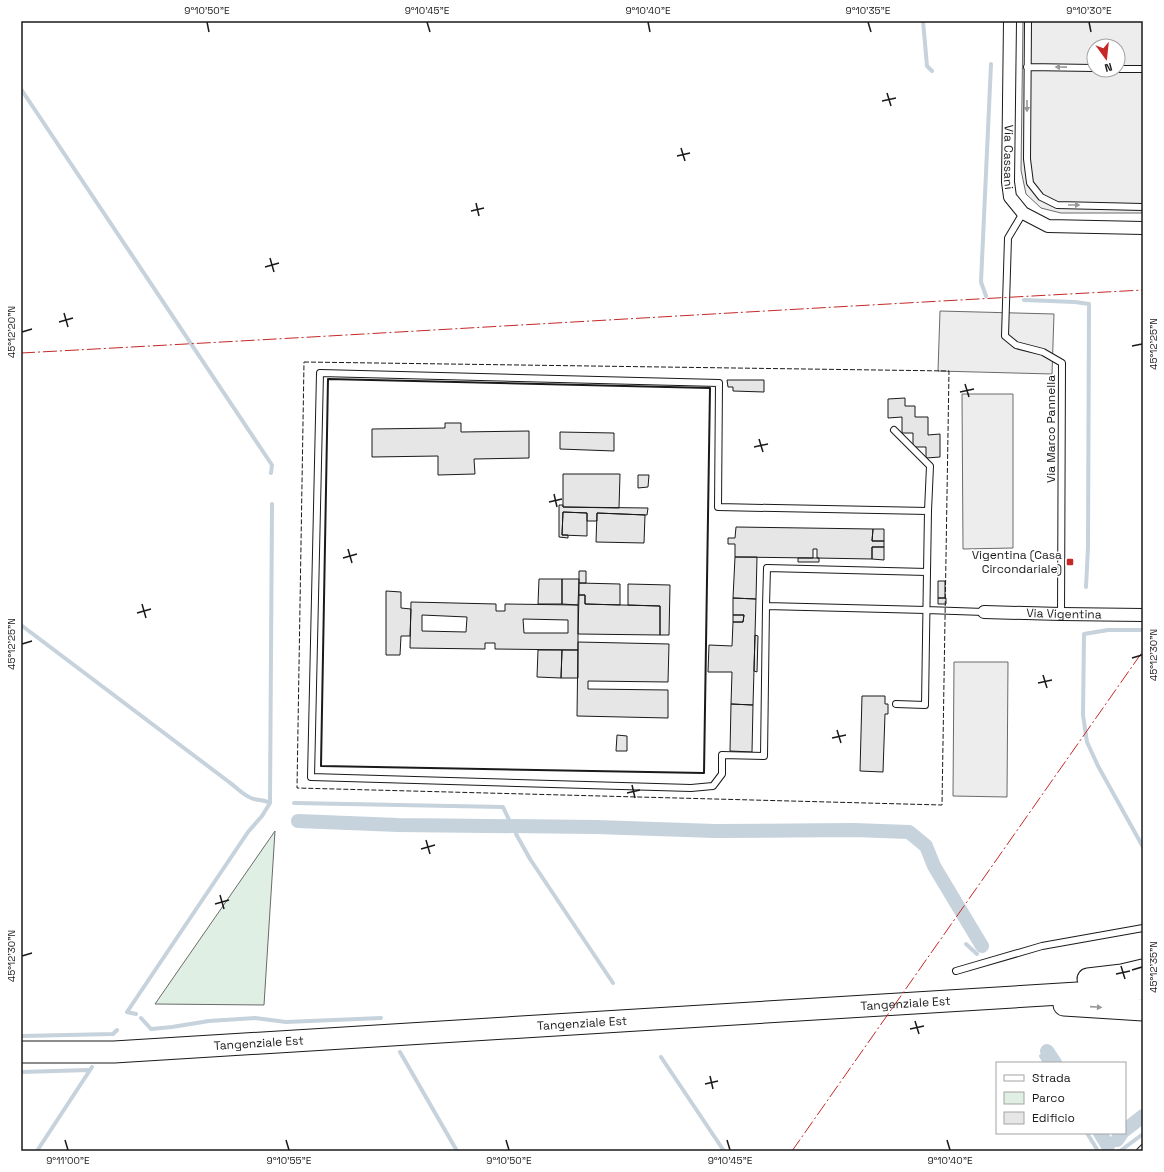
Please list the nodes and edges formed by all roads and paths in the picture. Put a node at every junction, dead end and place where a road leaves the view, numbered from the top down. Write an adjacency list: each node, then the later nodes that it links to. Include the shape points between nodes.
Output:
1 (1010, 21): 8 (street, Via Cassani, via 1008,182 1010,197)
2 (1028, 21): 3 (lane)
3 (1027, 67): 4 (lane, one-way to 3); 7 (lane, one-way to 7, via 1027,159 1030,183 1041,197 1057,205)
4 (1086, 68)
5 (1126, 69): 6 (lane)
6 (1143, 69)
7 (1143, 207)
8 (1023, 213): 9 (street, Via Cassani, via 1048,226); 16 (lane, Via Marco Pannella, via 1008,238 1005,336 1016,345 1043,352 1062,363)
9 (1143, 228)
10 (894, 430): 11 (lane, via 930,466)
11 (928, 511): 12 (lane); 13 (lane, via 718,507 719,382 320,373 311,777 691,788 713,786 722,774 722,756 764,756)
12 (927, 572): 13 (lane, via 767,568); 14 (lane)
13 (766, 606): 14 (lane)
14 (926, 610): 15 (lane); 18 (lane, via 925,705)
15 (984, 612): 16 (street, Via Vigentina)
16 (1061, 614): 17 (street, Via Vigentina)
17 (1143, 615)
18 (896, 704)
19 (1143, 928): 21 (lane, via 1042,946)
20 (1143, 970): 23 (highway, via 1122,975)
21 (956, 971)
22 (1143, 989): 23 (highway, Tangenziale Est)
23 (917, 1002): 24 (highway, one-way to 24, via 981,1008 1066,1005); 25 (highway, Tangenziale Est, via 122,1051)
24 (1143, 1010)
25 (21, 1052)
26 (1143, 1148): 27 (lane)
27 (1140, 1151)

